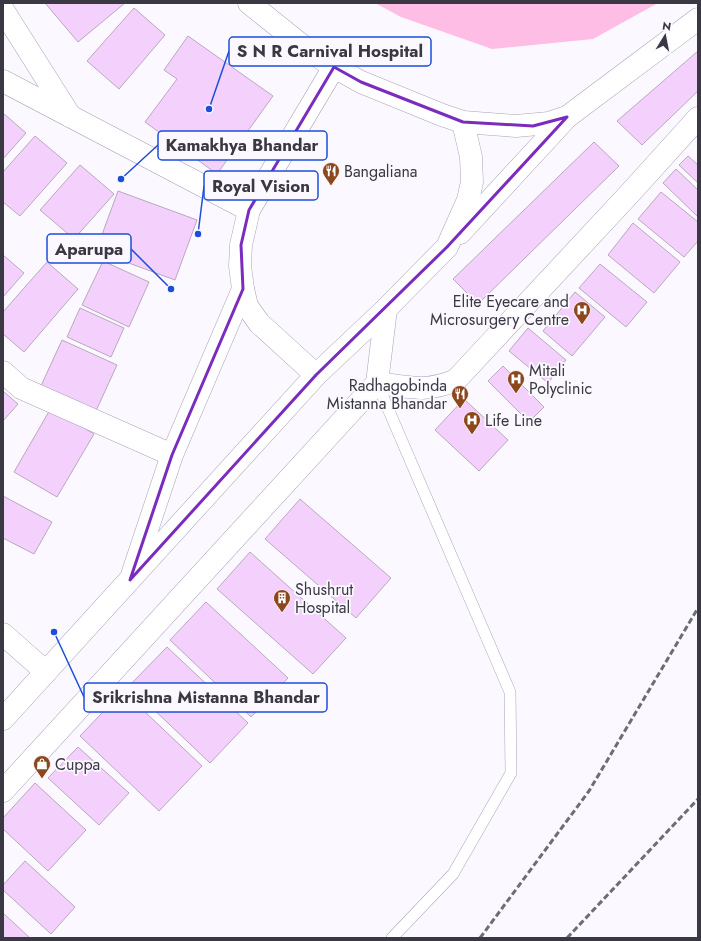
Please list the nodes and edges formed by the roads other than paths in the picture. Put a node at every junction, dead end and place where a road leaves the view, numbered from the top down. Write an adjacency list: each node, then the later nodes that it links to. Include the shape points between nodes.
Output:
1 (249, 3): 4 (street, via 304,47)
2 (3, 10): 6 (street)
3 (698, 19): 7 (street)
4 (334, 67): 9 (street, via 360,82); 10 (street)
5 (3, 81): 6 (street)
6 (70, 116): 10 (street)
7 (567, 117): 9 (street, via 533,126); 11 (street)
8 (698, 118): 16 (street, via 456,380 440,387 423,389)
9 (463, 122): 11 (street, via 471,156 472,182 468,200)
10 (249, 210): 12 (street, via 241,245)
11 (447, 247): 13 (street)
12 (243, 289): 15 (street, via 247,306 259,323); 17 (street)
13 (386, 309): 15 (street); 16 (street)
14 (3, 372): 17 (street, via 21,388)
15 (316, 375): 18 (street)
16 (377, 383): 22 (street); 23 (lane, via 507,685 510,700 512,773 453,874)
17 (172, 455): 18 (street)
18 (130, 580): 20 (street)
19 (3, 634): 20 (street)
20 (46, 672): 21 (street)
21 (3, 719)
22 (3, 791)
23 (392, 938)

